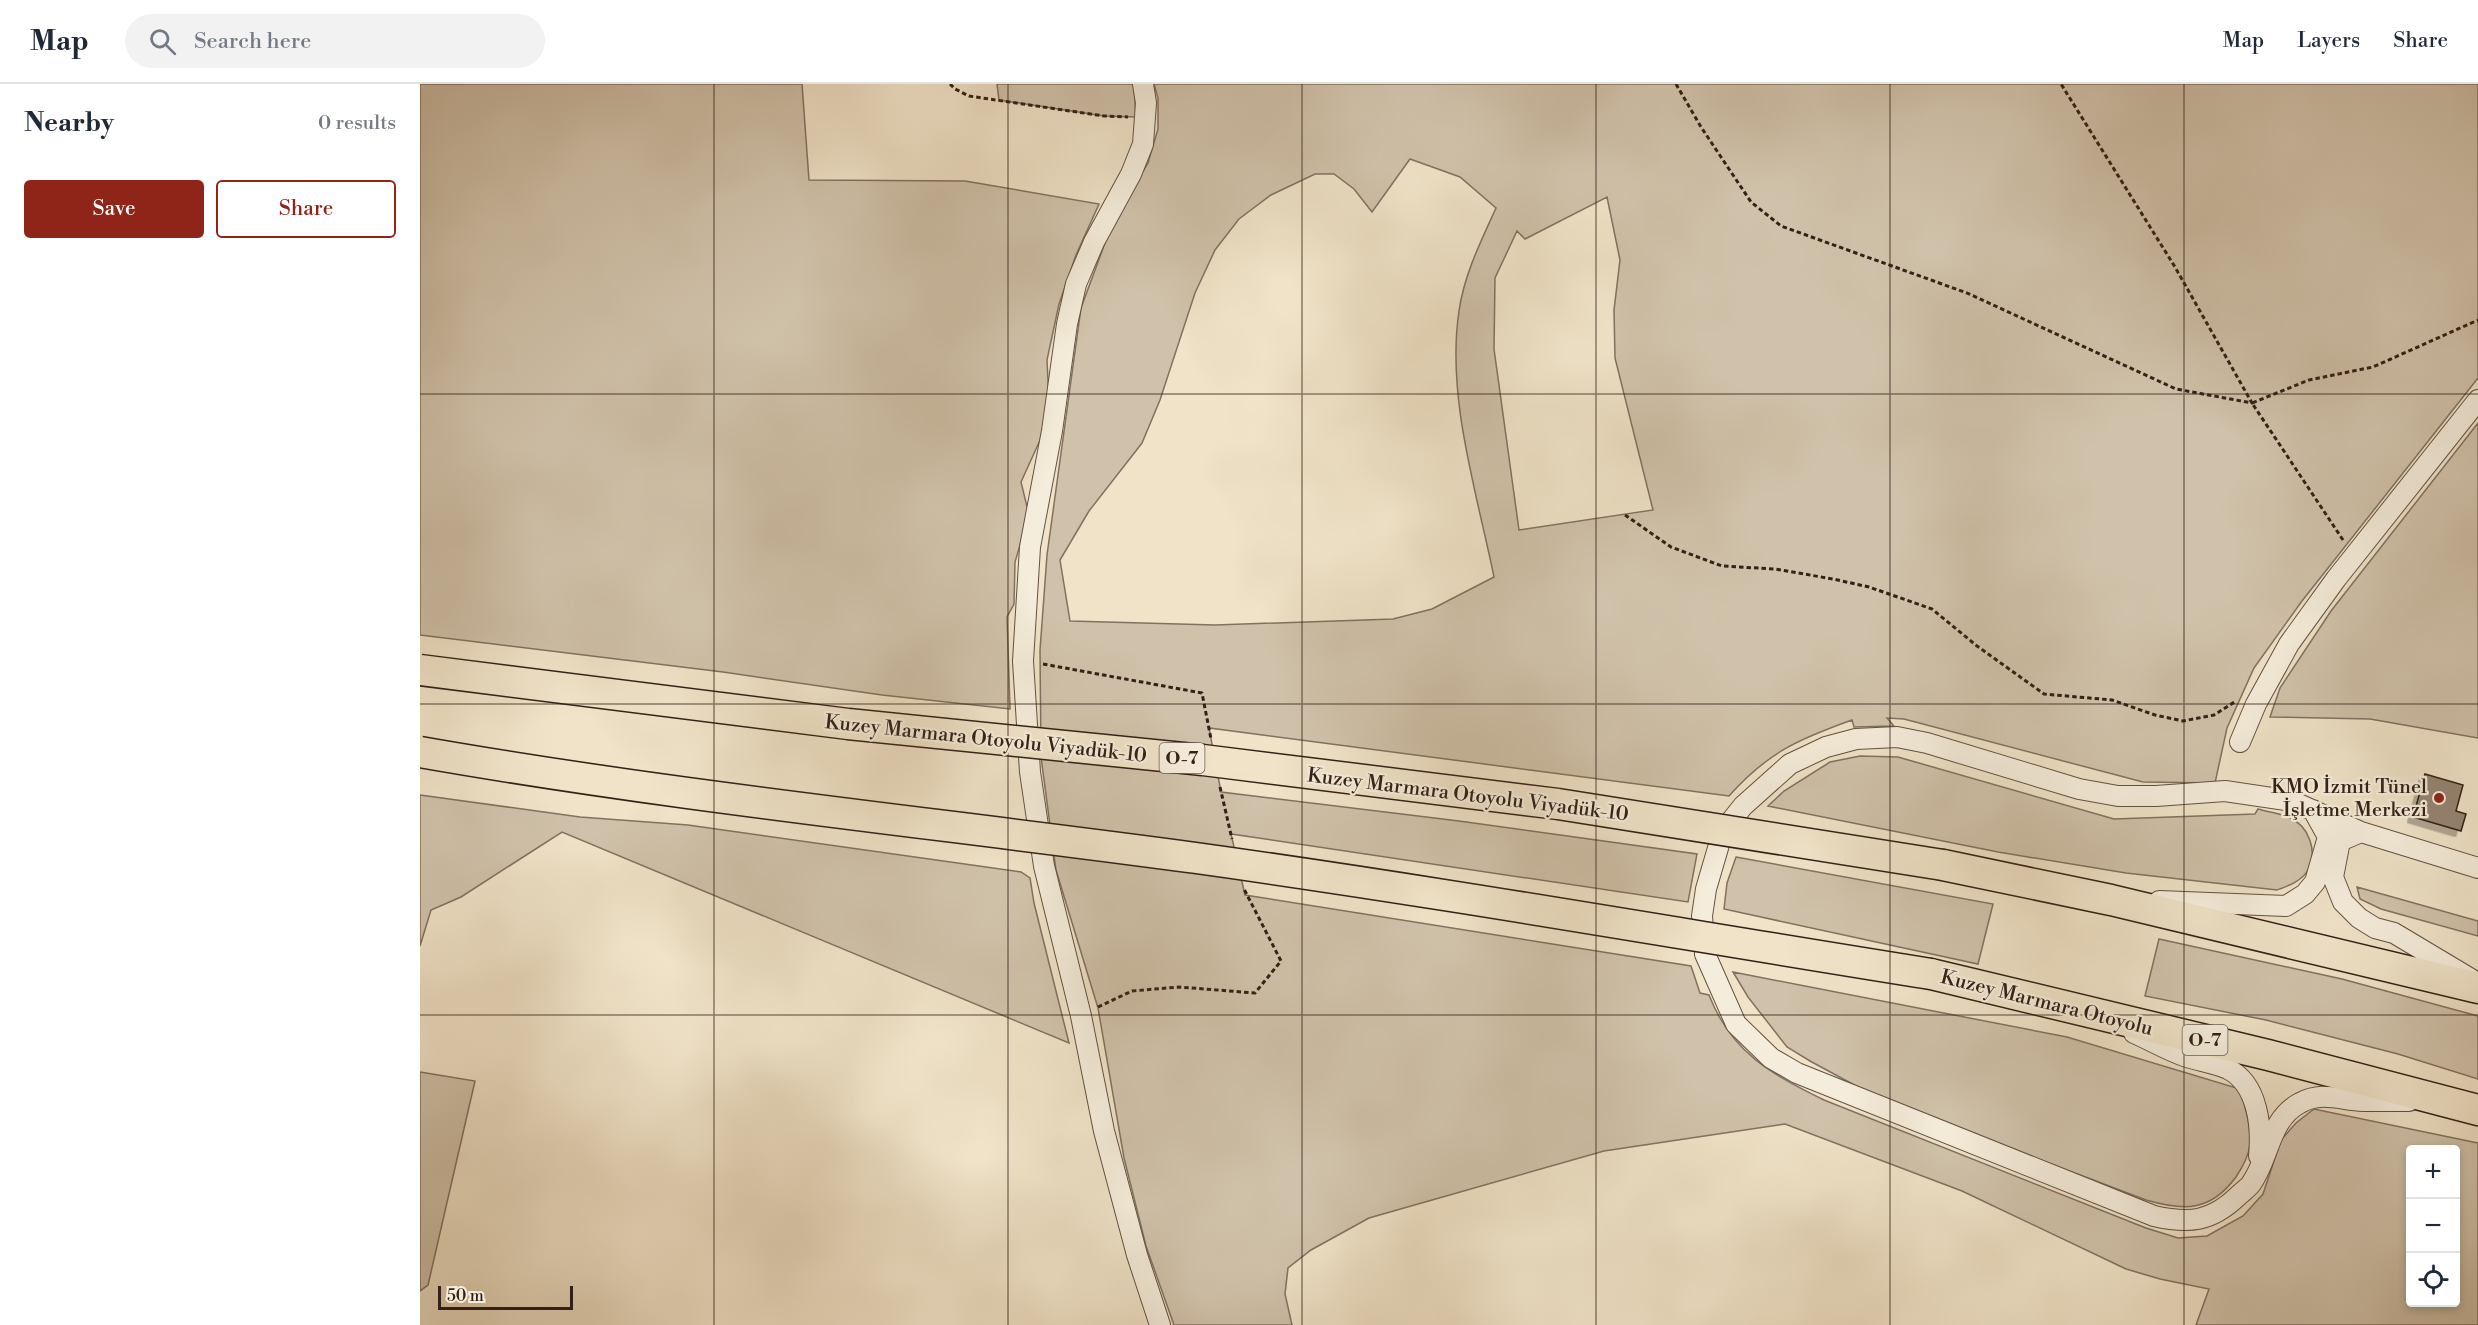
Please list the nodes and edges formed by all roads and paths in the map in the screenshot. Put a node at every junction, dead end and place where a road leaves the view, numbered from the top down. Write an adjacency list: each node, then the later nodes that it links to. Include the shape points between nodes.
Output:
1 (950, 84): 5 (path, via 969,96 1104,116)
2 (1143, 84): 5 (lane)
3 (1676, 84): 8 (path, via 1751,202 1781,225 1967,292 2176,390)
4 (2061, 84): 8 (path, via 2175,267)
5 (1145, 118): 24 (lane, via 1143,144 1076,284 1067,324 1030,547 1023,661 1030,772 1044,866 1104,1131)
6 (2478, 320): 8 (path, via 2373,367 2309,380)
7 (2478, 400): 10 (lane)
8 (2252, 403): 10 (path)
9 (1625, 515): 12 (path, via 1671,547 1722,566 1775,569 1833,579 1932,609 2044,694 2112,700 2183,721 2214,715)
10 (2354, 557): 12 (lane, via 2289,644)
11 (420, 669): 17 (highway, Kuzey Marmara Otoyolu Viyadük-10 / O-7, bridge, via 848,724 1203,760 1558,804 1943,865)
12 (2268, 683): 13 (lane)
13 (2240, 742)
14 (420, 752): 20 (highway, Kuzey Marmara Otoyolu / O-7, bridge, via 844,814 1198,859 1931,974)
15 (2342, 831): 16 (lane); 17 (lane, via 2315,882 2286,906); 18 (lane, via 2333,877 2343,902 2375,928 2394,933); 23 (lane, via 2313,810 2292,801 2225,791 2118,796 2079,789 1927,742 1897,737 1856,739 1826,747 1790,764 1743,806 1723,831 1706,889 1702,916 1705,954 1736,1024 1771,1058 1797,1073 2154,1216 2177,1221 2212,1216 2251,1183)
16 (2478, 868)
17 (2111, 900): 19 (highway, O-7)
18 (2478, 983)
19 (2478, 988)
20 (2094, 1014): 21 (highway, Kuzey Marmara Otoyolu / O-7); 23 (lane, via 2182,1055 2230,1070 2240,1079 2251,1095 2259,1120)
21 (2447, 1101): 22 (highway, Kuzey Marmara Otoyolu / O-7); 23 (lane, via 2360,1101 2332,1096 2301,1102 2285,1113)
22 (2478, 1110)
23 (2257, 1170)
24 (1160, 1325)

